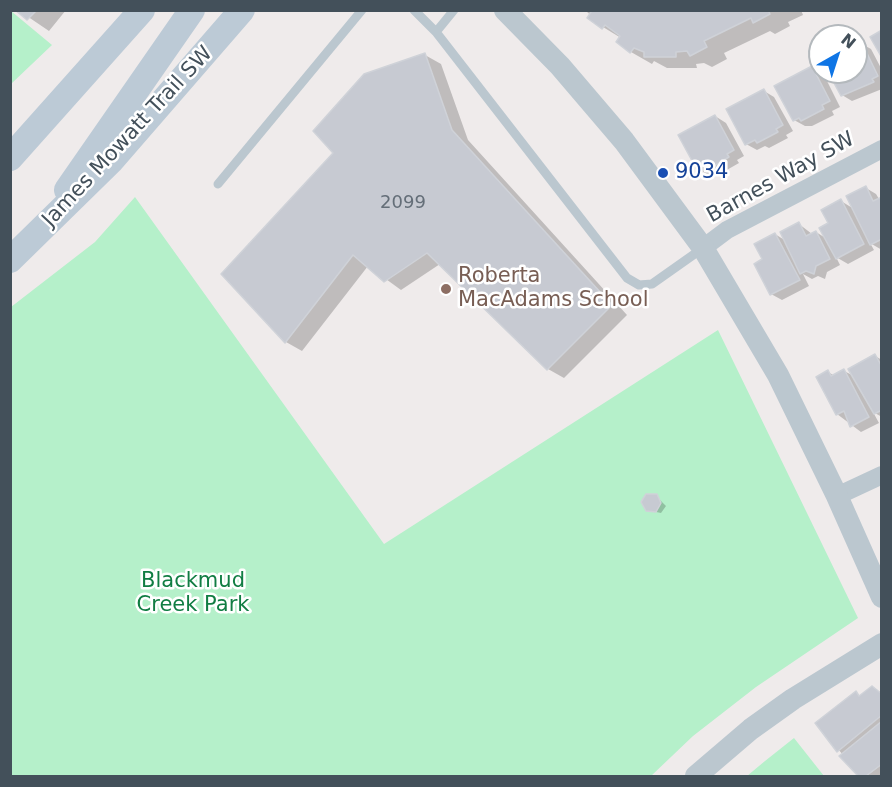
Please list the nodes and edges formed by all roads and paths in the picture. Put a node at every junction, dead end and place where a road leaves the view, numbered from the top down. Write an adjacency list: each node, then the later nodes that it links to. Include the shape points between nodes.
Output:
1 (142, 10): 10 (main road)
2 (192, 10): 12 (main road)
3 (242, 10): 12 (main road, James Mowatt Trail SW, via 111,161)
4 (362, 10): 11 (lane)
5 (414, 10): 8 (lane)
6 (454, 10): 8 (lane)
7 (505, 10): 13 (street, via 560,66 624,141)
8 (436, 32): 13 (lane, via 627,278 639,285 652,284)
9 (882, 149): 13 (street, Barnes Way SW, via 727,230)
10 (10, 158)
11 (218, 184)
12 (37, 235): 14 (main road, James Mowatt Trail SW)
13 (703, 248): 16 (street, via 778,375)
14 (10, 260)
15 (882, 475): 16 (street)
16 (837, 495): 17 (street)
17 (882, 597)
18 (882, 644): 19 (street, via 751,729)
19 (696, 777)

